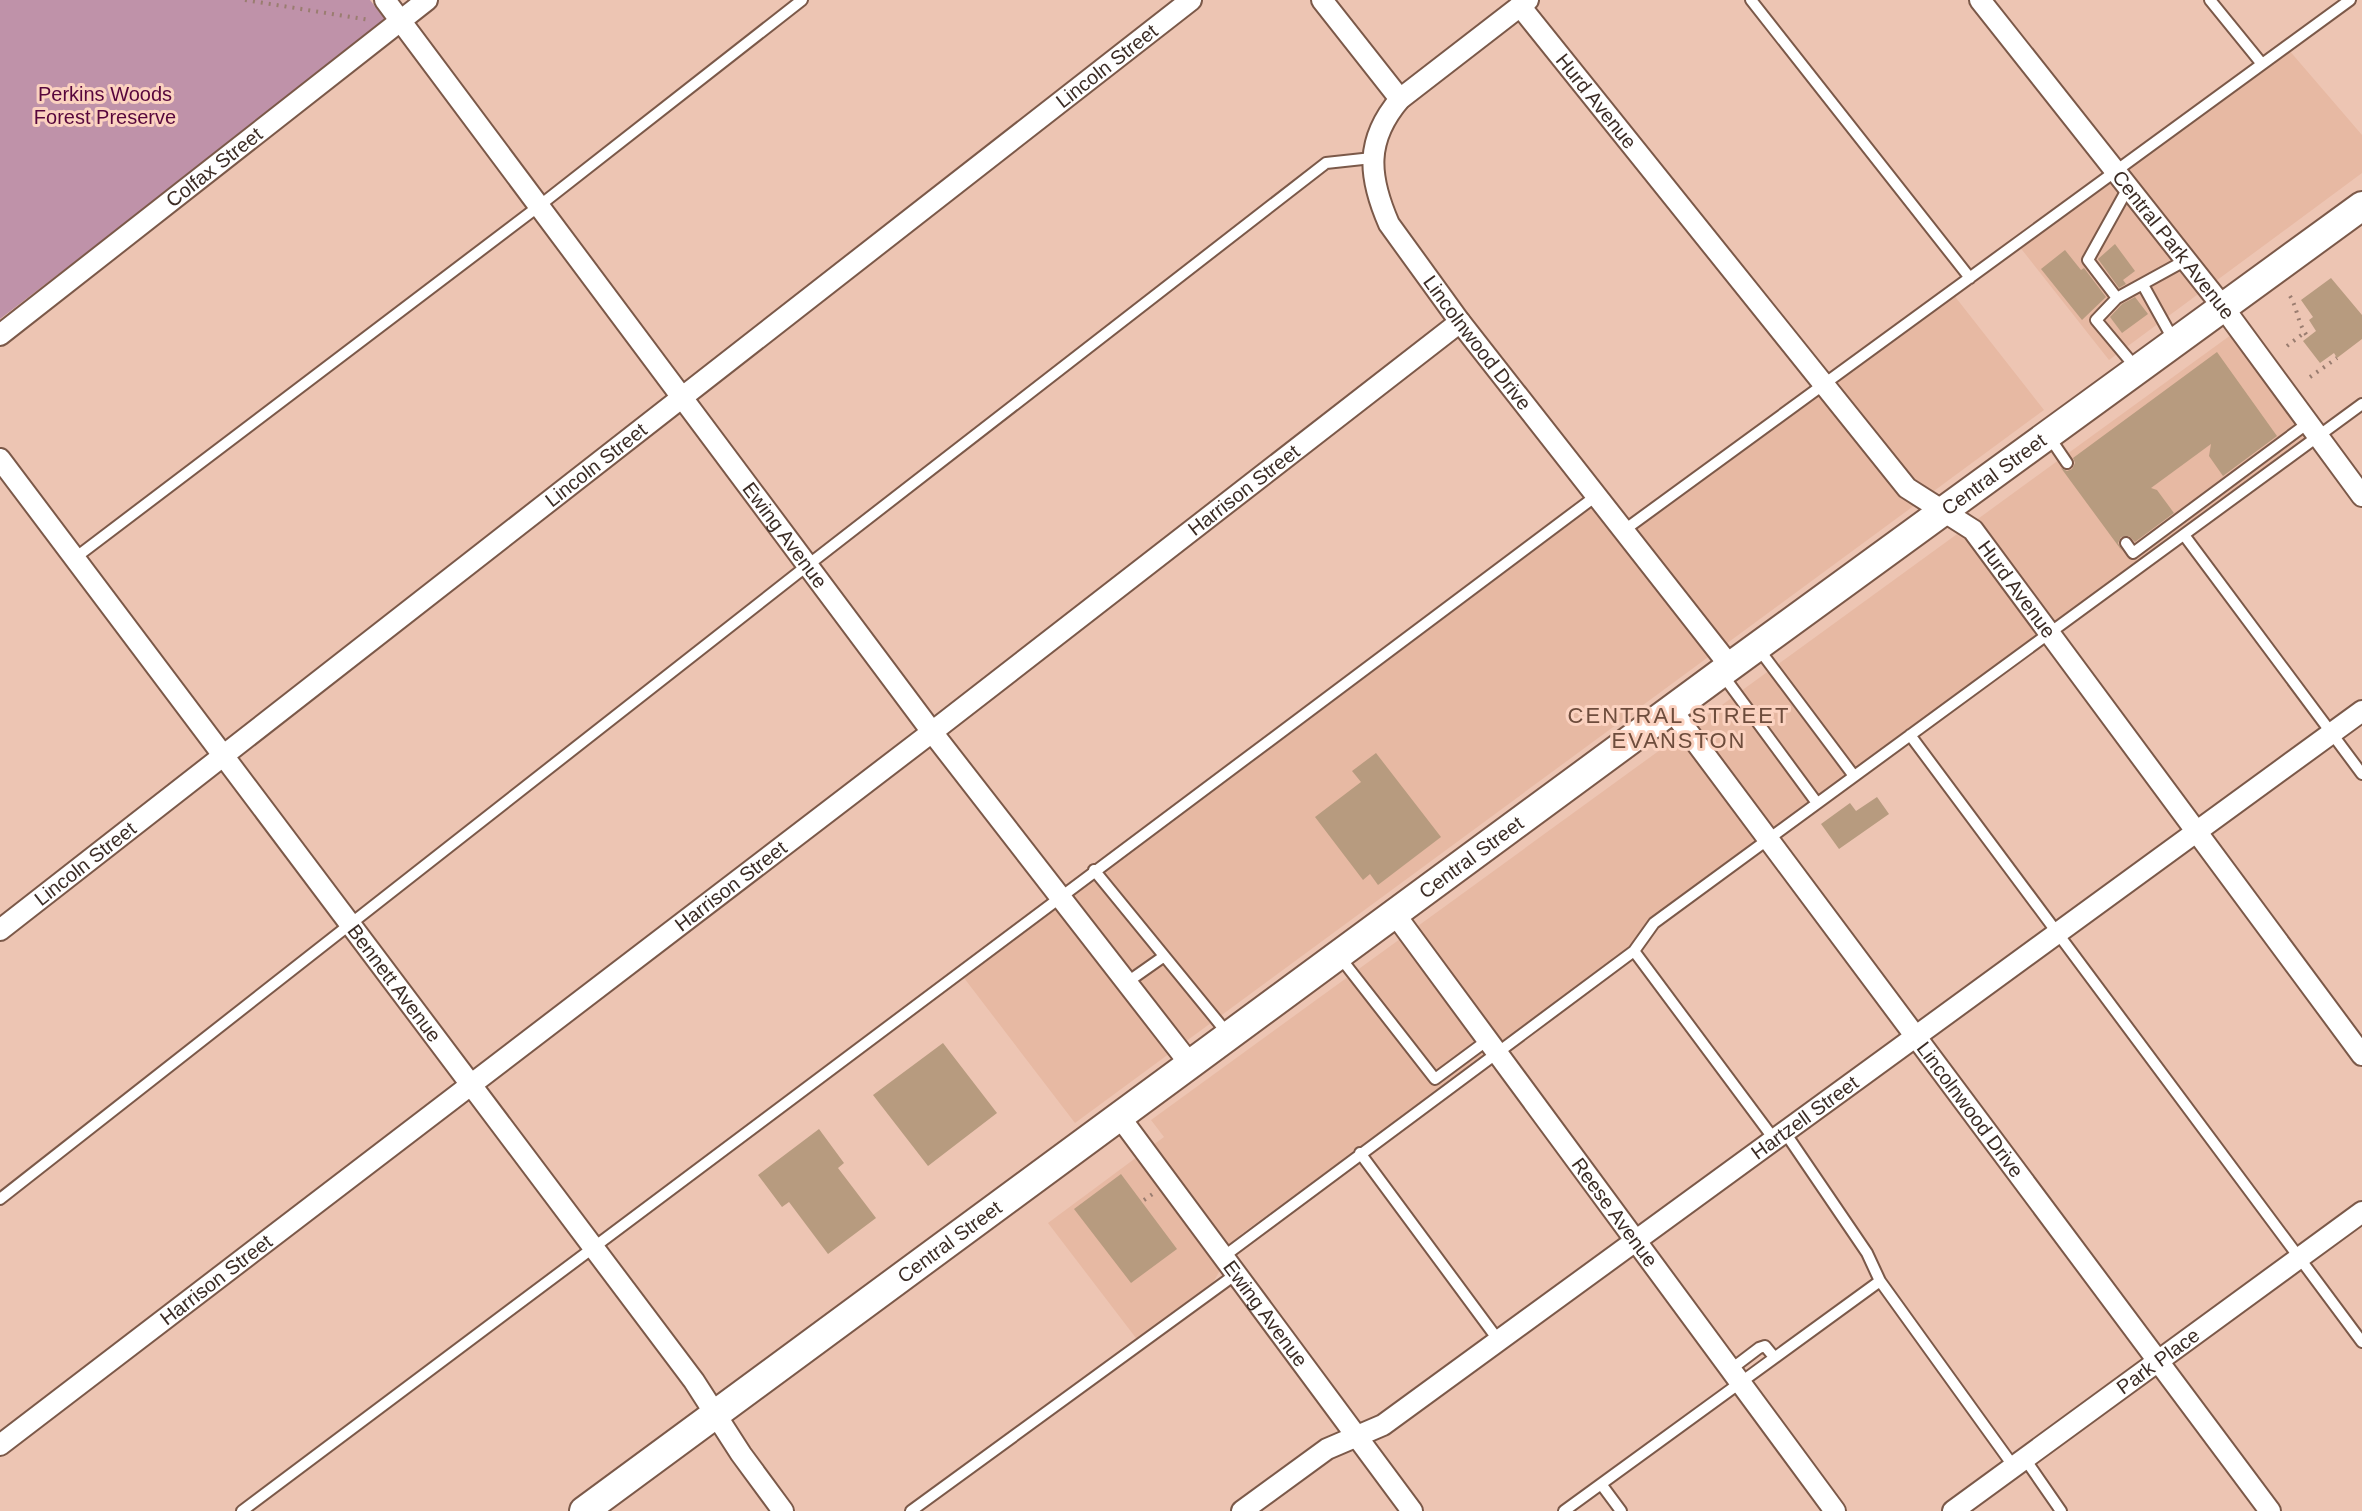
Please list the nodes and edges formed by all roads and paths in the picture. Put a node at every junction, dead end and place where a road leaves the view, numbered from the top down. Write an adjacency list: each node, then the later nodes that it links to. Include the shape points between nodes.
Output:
1 (245, 0): 12 (path)
2 (385, 0): 12 (street, Ewing Avenue)
3 (427, 0): 12 (street, Colfax Street)
4 (802, 0): 17 (lane)
5 (1191, 0): 33 (street, Lincoln Street)
6 (1322, 0): 14 (street)
7 (1751, 0): 20 (lane)
8 (1980, 0): 16 (street, Central Park Avenue)
9 (2210, 0): 13 (lane)
10 (2350, 0): 13 (lane)
11 (1524, 3): 14 (street); 32 (street, Hurd Avenue)
12 (401, 21): 17 (street, Ewing Avenue); 26 (street, Colfax Street)
13 (2262, 64): 16 (lane)
14 (1400, 99): 15 (street, Lincolnwood Drive, via 1377,133)
15 (1372, 158): 25 (street, Lincolnwood Drive, via 1389,224); 46 (lane, via 1326,163)
16 (2122, 180): 19 (street, Central Park Avenue); 20 (lane); 23 (lane, via 2088,260)
17 (539, 206): 33 (street, Ewing Avenue); 45 (lane)
18 (2362, 206): 24 (main road, Central Street)
19 (2186, 260): 21 (lane); 24 (street, Central Park Avenue)
20 (1970, 278): 32 (lane)
21 (2143, 285): 23 (lane); 27 (lane)
22 (2290, 296): 28 (path, via 2306,335)
23 (2117, 298): 30 (lane, via 2096,320)
24 (2223, 307): 27 (main road, Central Street); 35 (street, Central Park Avenue)
25 (1460, 322): 39 (street, Lincolnwood Drive); 52 (street, Harrison Street)
26 (0, 335)
27 (2175, 342): 30 (main road, Central Street)
28 (2287, 346)
29 (2337, 358): 31 (path)
30 (2138, 370): 36 (main road, Central Street)
31 (2310, 377)
32 (1823, 385): 41 (street, Hurd Avenue, via 1907,488); 42 (lane)
33 (681, 396): 46 (street, Ewing Avenue); 55 (street, Lincoln Street)
34 (2362, 404): 35 (lane)
35 (2313, 429): 40 (street, Central Park Avenue); 43 (lane); 44 (lane, via 2133,553)
36 (2047, 435): 38 (lane); 41 (main road, Central Street)
37 (0, 459): 45 (street, Bennett Avenue)
38 (2067, 463)
39 (1596, 496): 42 (street, Lincolnwood Drive); 61 (lane)
40 (2362, 496)
41 (1944, 511): 47 (street, Hurd Avenue, via 1973,530); 48 (main road, Central Street)
42 (1623, 531): 49 (street, Lincolnwood Drive)
43 (2184, 535): 47 (lane); 53 (lane)
44 (2126, 543)
45 (75, 558): 55 (street, Bennett Avenue)
46 (808, 565): 52 (street, Ewing Avenue); 64 (lane)
47 (2051, 634): 54 (lane); 59 (street, Hurd Avenue)
48 (1757, 647): 49 (main road, Central Street); 57 (lane)
49 (1725, 670): 50 (main road, Central Street); 58 (lane)
50 (1671, 709): 60 (street, Lincolnwood Drive); 63 (main road, Central Street)
51 (2362, 711): 53 (street, Hartzell Street)
52 (932, 732): 62 (street, Ewing Avenue); 76 (street, Harrison Street)
53 (2331, 733): 56 (lane); 59 (street, Hartzell Street)
54 (1910, 735): 57 (lane); 66 (lane)
55 (223, 755): 64 (street, Bennett Avenue); 65 (street, Lincoln Street)
56 (2362, 774)
57 (1854, 776): 58 (lane)
58 (1817, 803): 60 (lane)
59 (2198, 831): 66 (street, Hartzell Street); 74 (street, Hurd Avenue)
60 (1768, 839): 67 (lane, via 1654,923); 72 (street, Lincolnwood Drive)
61 (1094, 870): 62 (lane); 69 (lane)
62 (1060, 896): 70 (street, Ewing Avenue); 83 (lane)
63 (1394, 913): 68 (main road, Central Street); 73 (street, Reese Avenue)
64 (351, 924): 76 (street, Bennett Avenue); 80 (lane)
65 (0, 930)
66 (2058, 934): 72 (street, Hartzell Street); 85 (lane)
67 (1634, 951): 73 (lane); 78 (lane)
68 (1338, 955): 71 (main road, Central Street); 73 (lane, via 1435,1079)
69 (1163, 957): 70 (lane); 71 (lane)
70 (1126, 983): 75 (street, Ewing Avenue)
71 (1229, 1035): 75 (main road, Central Street)
72 (1916, 1037): 78 (street, Hartzell Street); 91 (street, Lincolnwood Drive)
73 (1494, 1046): 79 (lane); 82 (street, Reese Avenue)
74 (2360, 1049)
75 (1190, 1064): 77 (main road, Central Street)
76 (471, 1084): 83 (street, Bennett Avenue); 95 (street, Harrison Street)
77 (1119, 1116): 84 (street, Ewing Avenue); 93 (main road, Central Street)
78 (1779, 1135): 82 (street, Hartzell Street); 87 (lane, via 1867,1253)
79 (1360, 1153): 84 (lane); 88 (lane)
80 (0, 1199)
81 (2362, 1212): 85 (street, Park Place)
82 (1636, 1240): 88 (street, Hartzell Street); 92 (street, Reese Avenue)
83 (594, 1247): 93 (street, Bennett Avenue); 98 (lane)
84 (1223, 1257): 86 (street, Ewing Avenue)
85 (2300, 1257): 89 (lane); 91 (street, Park Place)
86 (1236, 1274): 94 (street, Ewing Avenue); 101 (lane)
87 (1880, 1281): 90 (lane); 96 (lane)
88 (1499, 1341): 94 (street, Hartzell Street, via 1383,1425)
89 (2362, 1342)
90 (1774, 1357): 92 (lane); 92 (lane, via 1765,1346 1759,1348)
91 (2158, 1362): 96 (street, Park Place); 109 (street, Lincolnwood Drive)
92 (1734, 1376): 97 (lane); 106 (street, Reese Avenue)
93 (715, 1414): 99 (main road, Central Street); 100 (street, Bennett Avenue)
94 (1357, 1436): 102 (street, Hartzell Street, via 1327,1449); 103 (street, Ewing Avenue)
95 (0, 1445)
96 (2019, 1463): 107 (street, Park Place); 108 (lane)
97 (1601, 1484): 104 (lane); 105 (lane)
98 (242, 1511)
99 (584, 1511)
100 (783, 1511)
101 (911, 1511)
102 (1242, 1511)
103 (1412, 1511)
104 (1564, 1511)
105 (1621, 1511)
106 (1835, 1511)
107 (1953, 1511)
108 (2061, 1511)
109 (2270, 1511)

